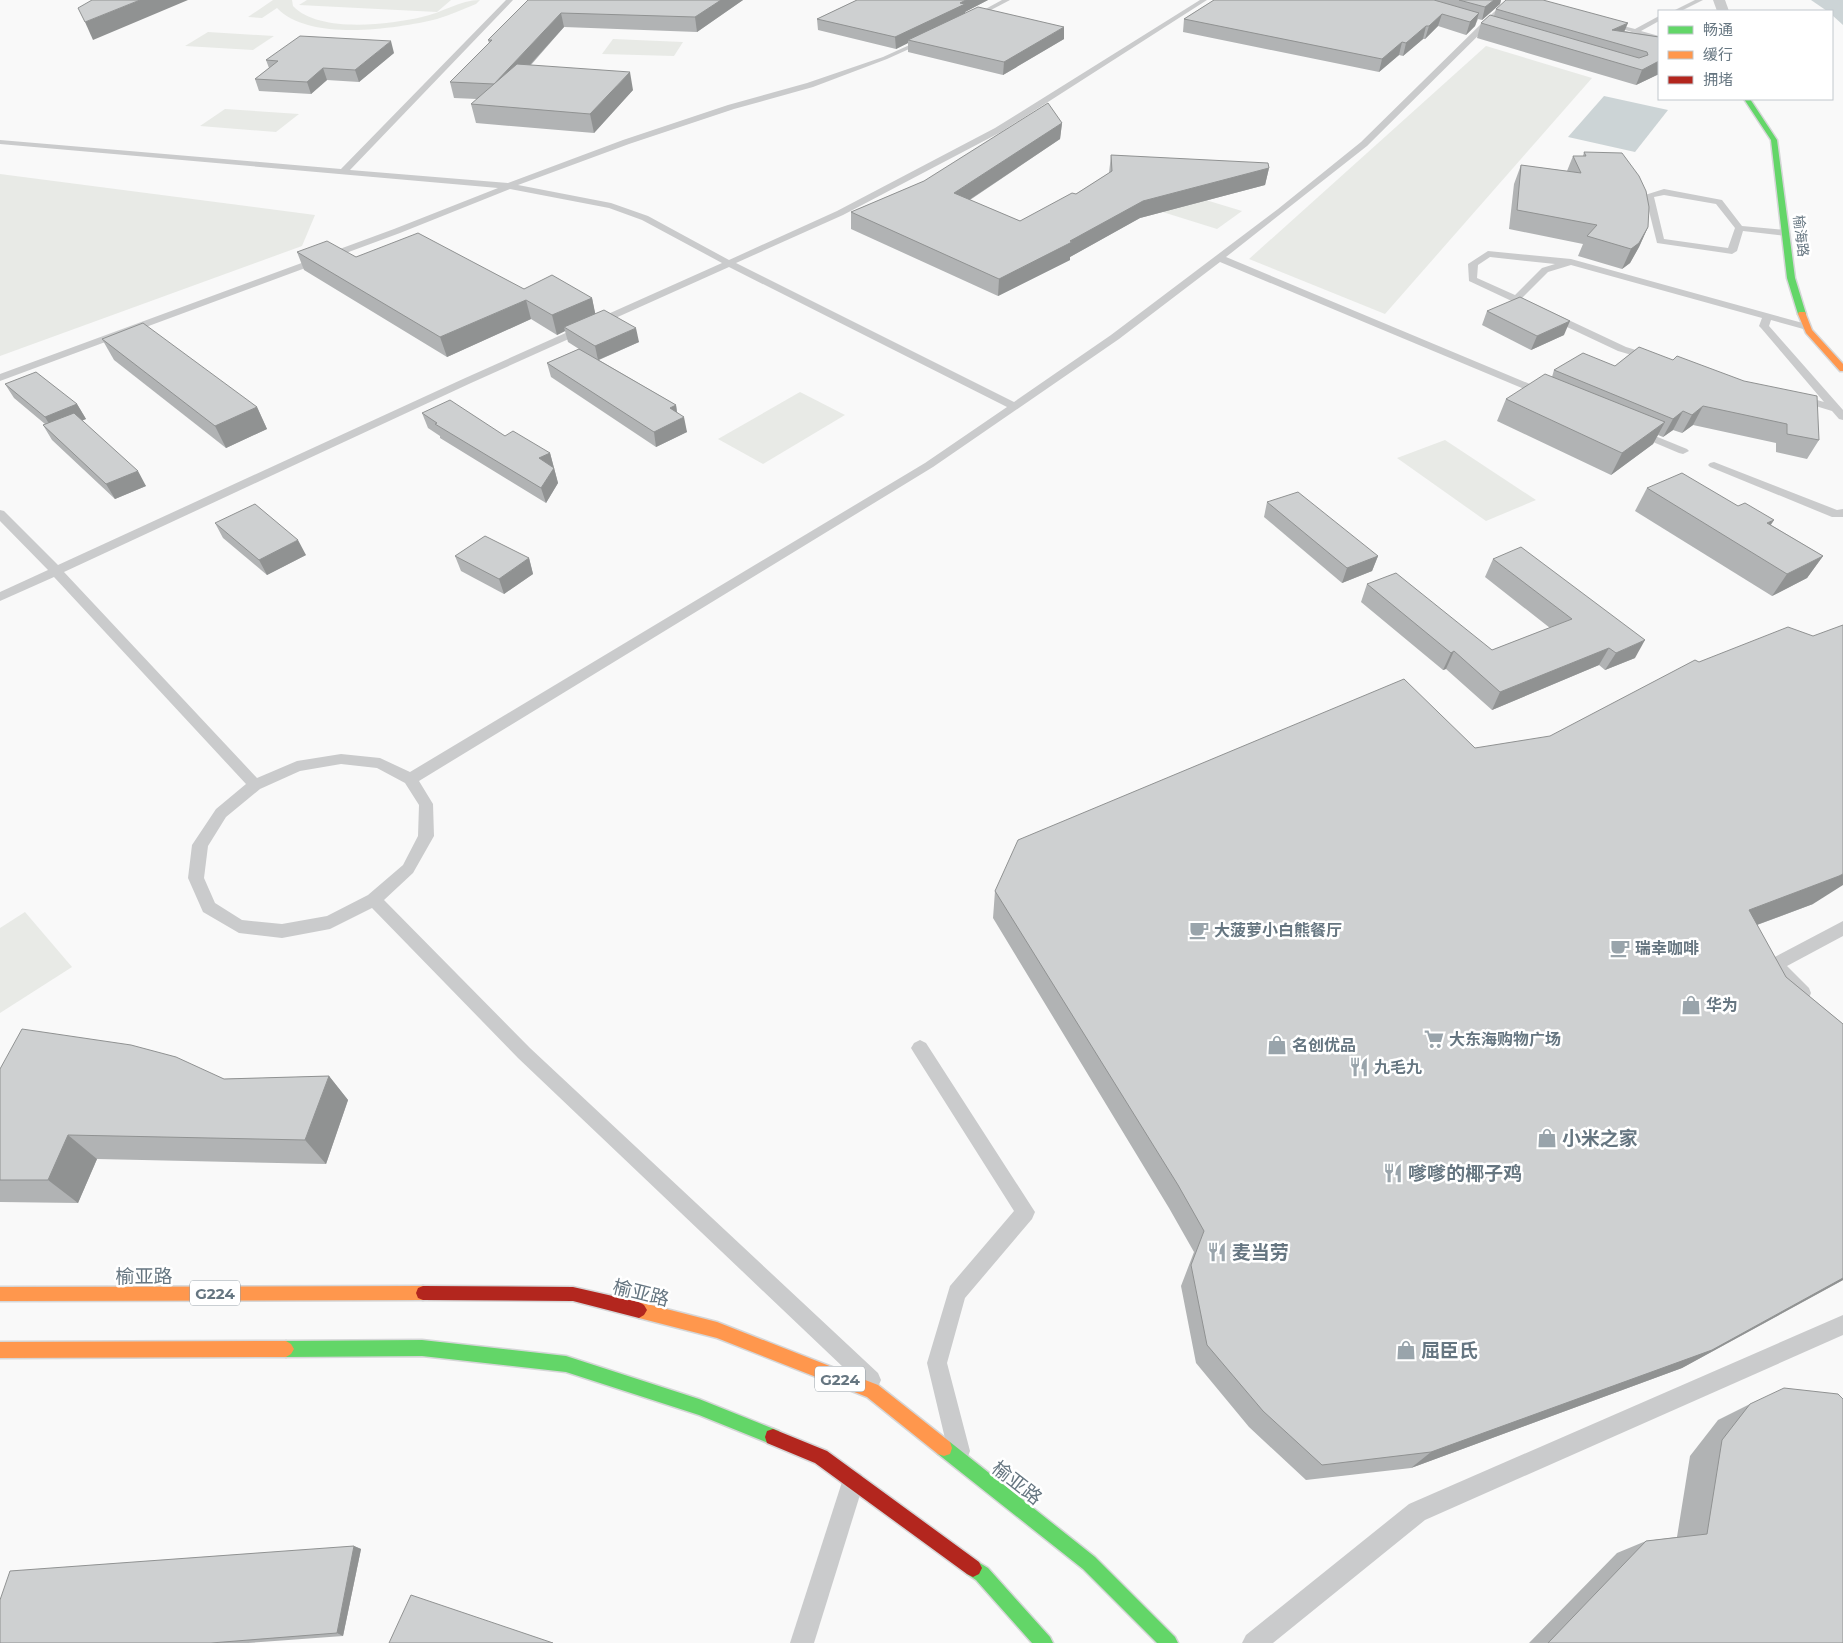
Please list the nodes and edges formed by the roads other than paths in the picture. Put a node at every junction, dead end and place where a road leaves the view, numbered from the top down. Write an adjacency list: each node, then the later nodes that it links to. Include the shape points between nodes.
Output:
1 (510, 0): 15 (lane)
2 (1006, 0): 9 (lane)
3 (1204, 0): 21 (lane, via 998,130 840,213)
4 (1511, 0): 19 (lane, via 1364,144)
5 (1700, 0): 6 (lane)
6 (1678, 10)
7 (1658, 19): 10 (lane)
8 (1598, 21): 10 (lane)
9 (959, 24)
10 (1635, 32): 12 (lane)
11 (935, 36): 16 (lane, via 810,85 730,107)
12 (1658, 38)
13 (1748, 100): 18 (main road, 榆海路, via 1774,140)
14 (0, 142): 15 (lane)
15 (344, 171): 16 (lane)
16 (509, 186): 21 (lane, via 611,206 645,218); 27 (lane, via 397,231)
17 (1739, 228): 17 (lane, via 1720,202 1664,192 1649,195 1660,241 1732,251); 18 (lane)
18 (1786, 233): 24 (main road, 榆海路, via 1791,278)
19 (1219, 258): 29 (lane); 30 (lane, via 1115,338)
20 (1571, 262): 22 (lane, via 1545,270); 22 (lane, via 1488,254 1473,264 1472,279); 23 (lane)
21 (730, 264): 30 (lane); 38 (lane, via 467,381)
22 (1516, 299): 25 (lane, via 1622,349)
23 (1767, 316): 24 (lane); 31 (lane, via 1764,326)
24 (1807, 327): 26 (main road, 榆海路)
25 (1660, 360)
26 (1843, 369)
27 (0, 378)
28 (1786, 395): 31 (lane)
29 (1556, 398)
30 (1014, 406): 40 (lane, via 928,464)
31 (1834, 408): 32 (lane)
32 (1843, 417)
33 (1628, 428): 34 (lane)
34 (1683, 451)
35 (1714, 464): 36 (lane, via 1836,514)
36 (1843, 513)
37 (0, 514): 38 (lane)
38 (57, 572): 39 (lane); 41 (lane)
39 (0, 597)
40 (410, 779): 41 (lane, via 380,763 341,759 297,766); 42 (lane, via 426,804 426,836 408,869)
41 (255, 785): 42 (lane, via 221,812 200,845 196,878 209,907 239,926 282,931 330,922)
42 (374, 900): 49 (lane, via 524,1053)
43 (1843, 928): 44 (lane, via 1774,965)
44 (1816, 1006)
45 (920, 1048): 50 (lane, via 1025,1212 957,1293 937,1363)
46 (0, 1294): 49 (main road, 榆亚路 / G224, via 573,1294 717,1330 872,1391)
47 (1843, 1326): 55 (lane, via 1417,1512)
48 (0, 1350): 51 (main road, via 422,1348 566,1364 699,1407 821,1457)
49 (940, 1444): 50 (main road, 榆亚路 / G224)
50 (962, 1462): 54 (main road, 榆亚路 / G224, via 1089,1563)
51 (854, 1481): 52 (lane); 53 (main road, via 982,1574)
52 (802, 1643)
53 (1044, 1643)
54 (1170, 1643)
55 (1254, 1643)

